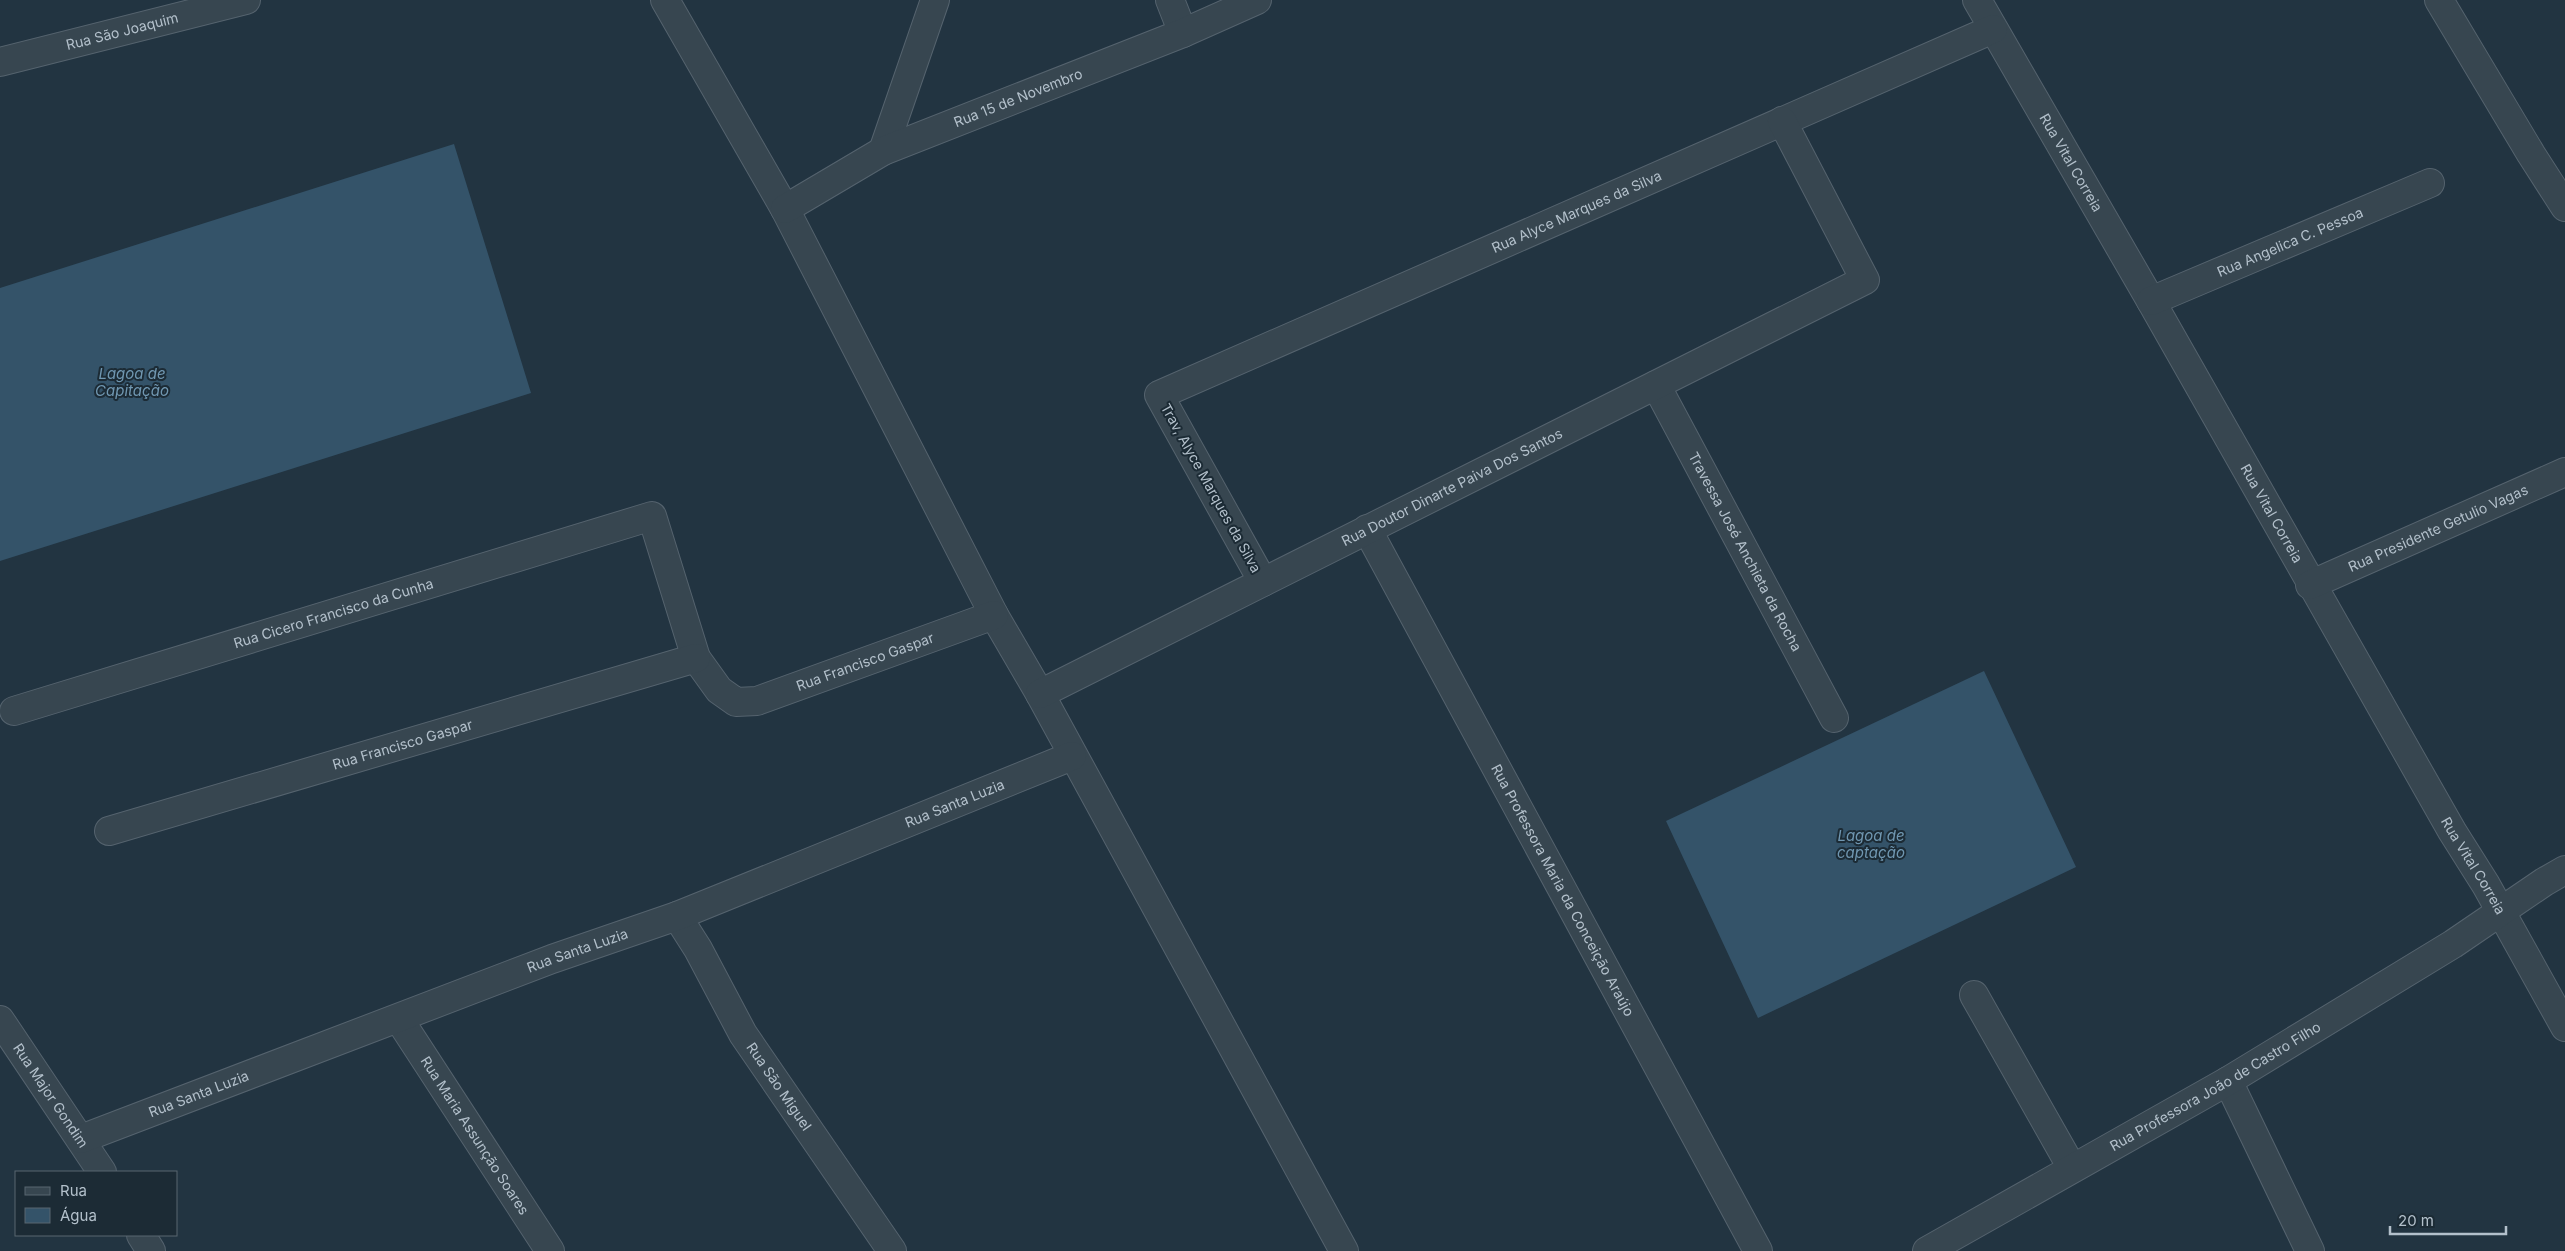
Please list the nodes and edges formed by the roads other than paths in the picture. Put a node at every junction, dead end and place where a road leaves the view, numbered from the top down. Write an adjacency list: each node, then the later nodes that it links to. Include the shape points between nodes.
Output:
1 (246, 0): 10 (street, Rua São Joaquim)
2 (665, 0): 15 (street)
3 (934, 0): 12 (street)
4 (1170, 0): 9 (street)
5 (1257, 0): 9 (street, Rua 15 de Novembro)
6 (1977, 0): 8 (street, Rua Vital Correia)
7 (2439, 0): 14 (street)
8 (1993, 29): 11 (street, Rua Alyce Marques da Silva); 16 (street, Rua Vital Correia)
9 (1183, 33): 12 (street, Rua 15 de Novembro)
10 (0, 62)
11 (1782, 121): 17 (street, Rua Doutor Dinarte Paiva Dos Santos, via 1865,280); 18 (street, Rua Alyce Marques da Silva)
12 (883, 151): 15 (street, Rua 15 de Novembro)
13 (2430, 183): 16 (street, Rua Angelica C. Pessoa)
14 (2565, 206)
15 (785, 209): 23 (street)
16 (2151, 301): 22 (street, Rua Vital Correia)
17 (1656, 385): 20 (street, Rua Doutor Dinarte Paiva Dos Santos); 27 (street, Travessa José Anchieta da Rocha)
18 (1160, 394): 21 (street, Trav, Alyce Marques da Silva)
19 (2565, 472): 22 (street, Rua Presidente Getulio Vagas)
20 (1368, 529): 21 (street, Rua Doutor Dinarte Paiva Dos Santos); 46 (street, Rua Professora Maria da Conceição Araújo)
21 (1263, 582): 25 (street, Rua Doutor Dinarte Paiva Dos Santos)
22 (2310, 584): 31 (street, Rua Vital Correia)
23 (994, 615): 24 (street, Rua Francisco Gaspar, via 757,701 736,702 719,690); 25 (street)
24 (696, 658): 26 (street, Rua Cicero Francisco da Cunha, via 652,516); 29 (street, Rua Francisco Gaspar)
25 (1040, 694): 28 (street)
26 (14, 711)
27 (1834, 718)
28 (1072, 756): 32 (street, Rua Santa Luzia); 45 (street)
29 (109, 831)
30 (2565, 870): 31 (street, Rua Professora João de Castro Filho)
31 (2499, 912): 36 (street, Rua Vital Correia); 37 (street, Rua Professora João de Castro Filho, via 2453,944)
32 (678, 916): 34 (street, Rua Santa Luzia, via 552,959); 44 (street, Rua São Miguel, via 743,1034)
33 (1974, 995): 39 (street)
34 (399, 1019): 38 (street, Rua Santa Luzia); 43 (street, Rua Maria Assunção Soares)
35 (0, 1020): 38 (street, Rua Major Gondim)
36 (2565, 1027)
37 (2228, 1082): 39 (street, Rua Professora João de Castro Filho); 48 (street)
38 (81, 1139): 40 (street, Rua Major Gondim)
39 (2072, 1168): 47 (street, Rua Professora João de Castro Filho)
40 (101, 1171)
41 (142, 1236): 42 (street)
42 (151, 1251)
43 (550, 1251)
44 (892, 1251)
45 (1344, 1251)
46 (1758, 1251)
47 (1927, 1251)
48 (2310, 1251)

